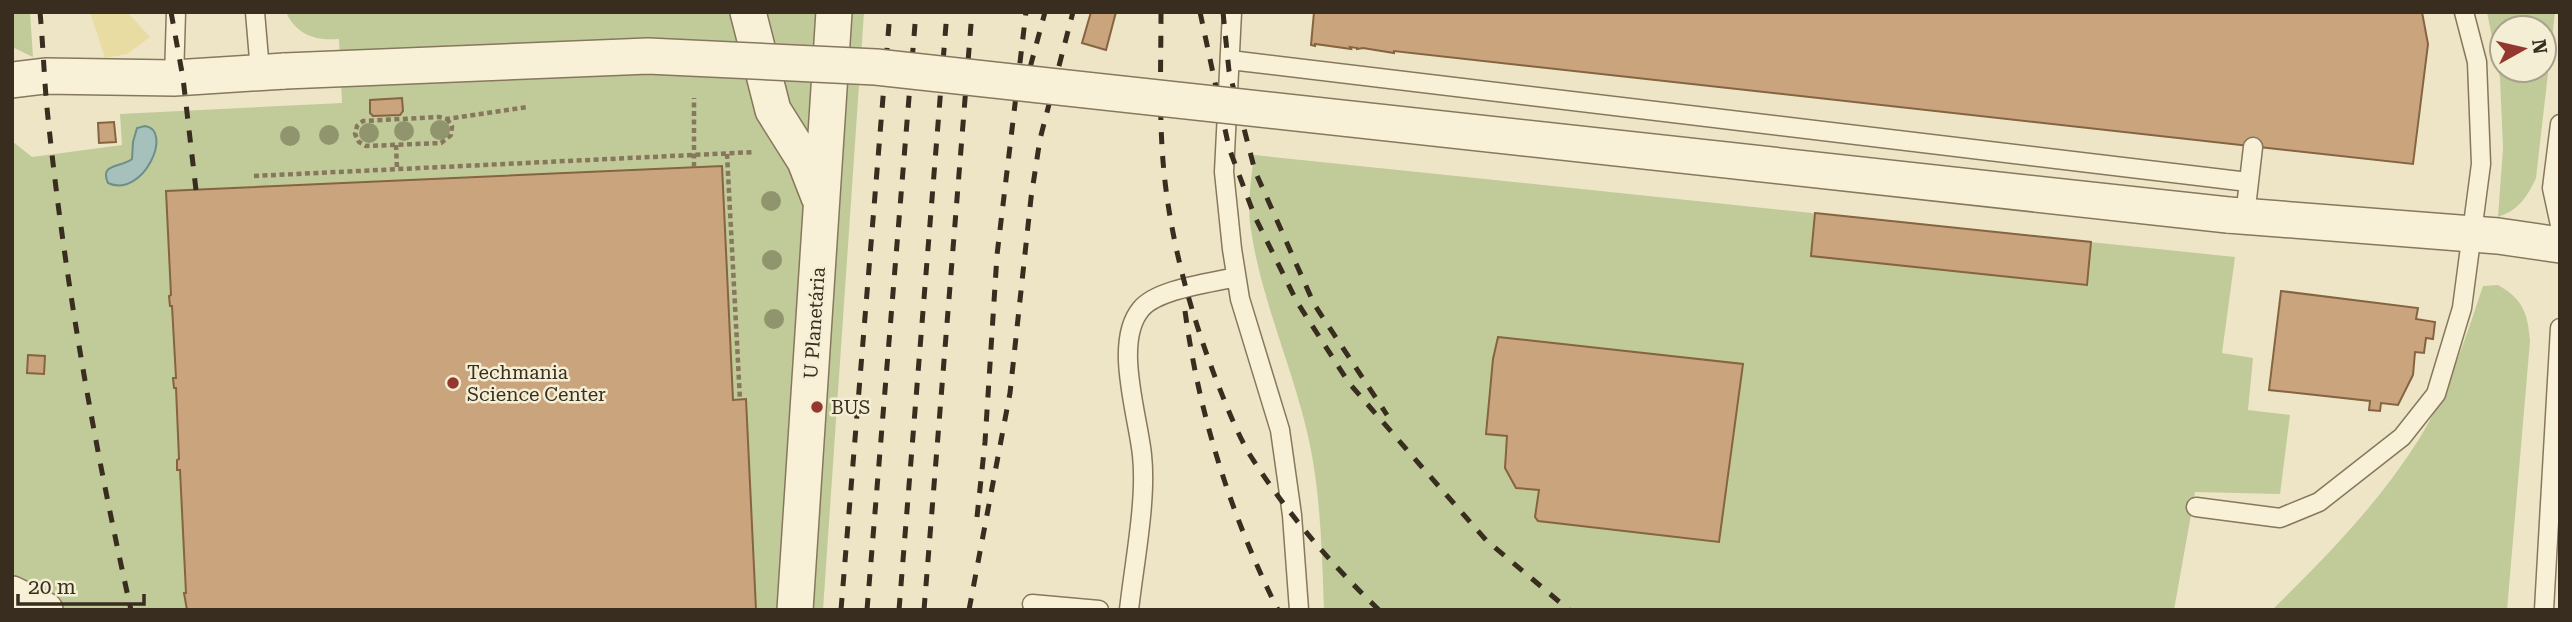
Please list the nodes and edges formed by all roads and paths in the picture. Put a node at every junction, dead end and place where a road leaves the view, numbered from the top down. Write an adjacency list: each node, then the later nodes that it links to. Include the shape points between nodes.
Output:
1 (176, 12): 9 (lane)
2 (255, 12): 8 (lane)
3 (748, 12): 16 (street, U Planetária, via 773,110)
4 (834, 12): 21 (street, U Planetária)
5 (1232, 12): 7 (lane)
6 (2465, 12): 24 (lane, via 2477,62 2481,164)
7 (1230, 60): 20 (lane); 26 (lane, via 1224,172)
8 (272, 71): 9 (street); 22 (street, bridge, via 648,56 876,67)
9 (174, 78): 10 (street, via 45,76)
10 (12, 80)
11 (528, 107): 12 (path)
12 (447, 119): 14 (path, via 452,131 446,141); 14 (path, via 368,120 357,126 355,134 362,144)
13 (2560, 124): 23 (lane, via 2552,188)
14 (396, 145): 18 (path)
15 (2253, 147): 20 (lane)
16 (798, 150): 17 (path); 21 (street, U Planetária)
17 (727, 154): 18 (path); 28 (path)
18 (397, 169): 19 (path)
19 (254, 176)
20 (2248, 182): 22 (lane)
21 (822, 204): 33 (street, U Planetária)
22 (2236, 215): 24 (street)
23 (2560, 225)
24 (2472, 234): 25 (street); 29 (lane, via 2462,308 2436,394 2402,437 2319,502 2280,518)
25 (2560, 245)
26 (1236, 277): 35 (lane, via 1163,294 1141,308 1132,326 1127,347 1143,458); 36 (lane, via 1280,430)
27 (2560, 328): 37 (lane)
28 (740, 400)
29 (2196, 507)
30 (12, 594): 32 (street)
31 (1032, 604): 34 (lane)
32 (45, 610)
33 (795, 610)
34 (1099, 610)
35 (1129, 610)
36 (1299, 610)
37 (2544, 610)

